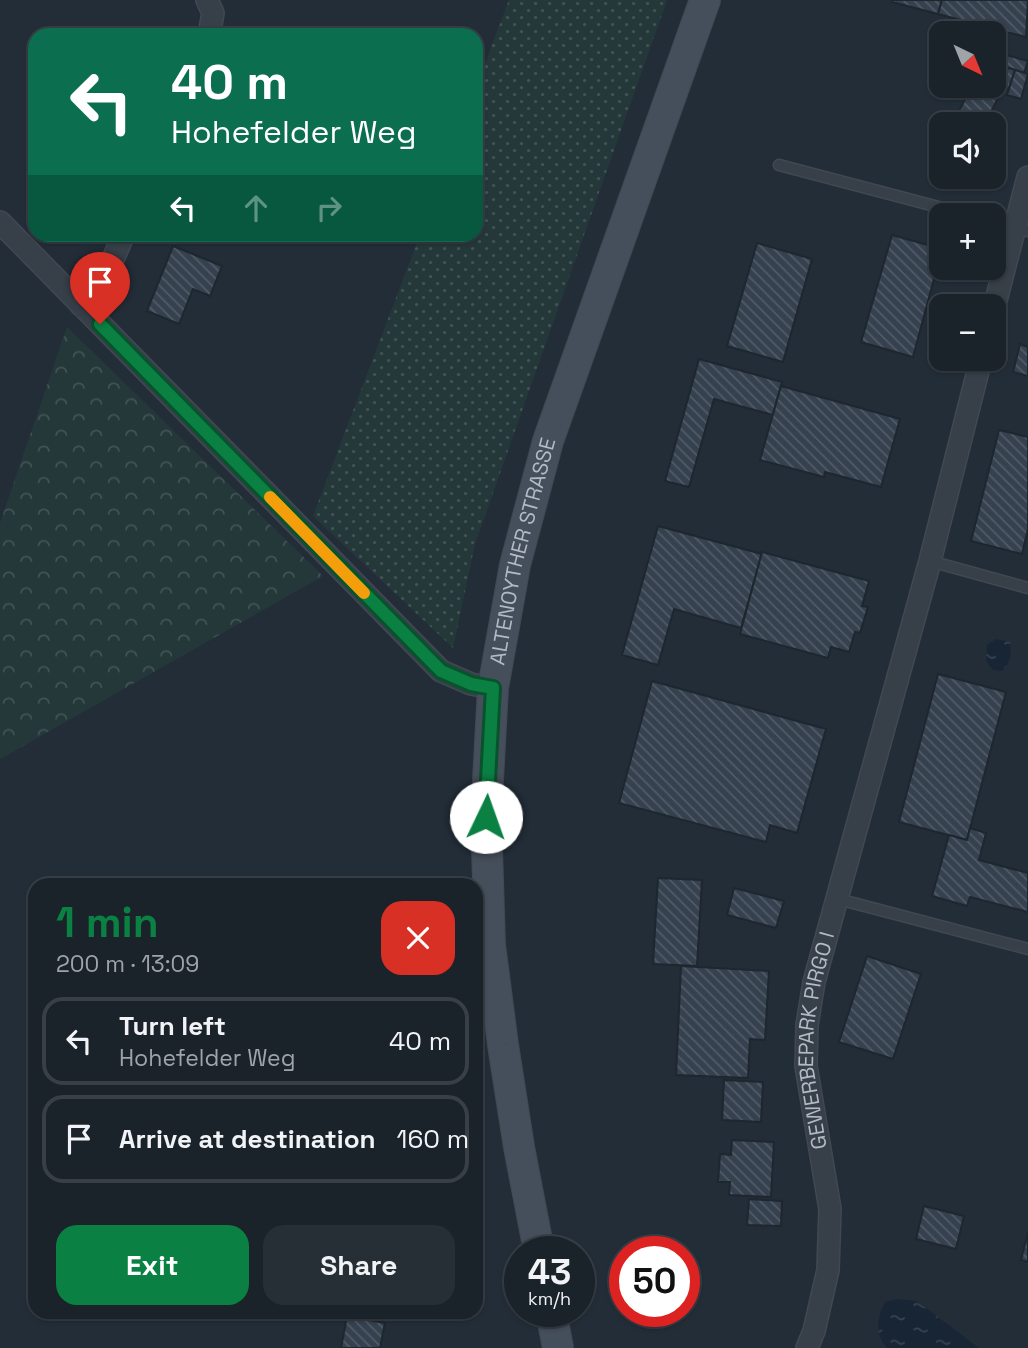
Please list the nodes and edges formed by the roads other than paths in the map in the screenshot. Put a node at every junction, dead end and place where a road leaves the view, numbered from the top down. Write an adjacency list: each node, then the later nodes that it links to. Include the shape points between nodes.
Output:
1 (207, 0): 3 (street, via 213,13)
2 (705, 0): 15 (main road, ALTENOYTHER STRASSE, via 548,442 514,565)
3 (210, 28)
4 (779, 164): 6 (lane)
5 (1028, 177): 8 (street)
6 (929, 204)
7 (0, 222): 11 (street)
8 (1012, 227): 10 (street)
9 (120, 242): 11 (street, via 102,284)
10 (997, 294)
11 (81, 305): 15 (street, via 441,671)
12 (978, 371): 13 (street, GEWERBEPARK PIRGO I)
13 (930, 561): 14 (lane); 16 (street, GEWERBEPARK PIRGO I)
14 (1028, 589)
15 (493, 688): 18 (main road, ALTENOYTHER STRASSE, via 486,817 490,945)
16 (838, 898): 17 (lane, GEWERBEPARK PIRGO I); 21 (street, GEWERBEPARK PIRGO I, via 807,1024 806,1066 830,1209 828,1270)
17 (1028, 950)
18 (536, 1236)
19 (554, 1327): 20 (main road)
20 (558, 1348)
21 (807, 1348)

